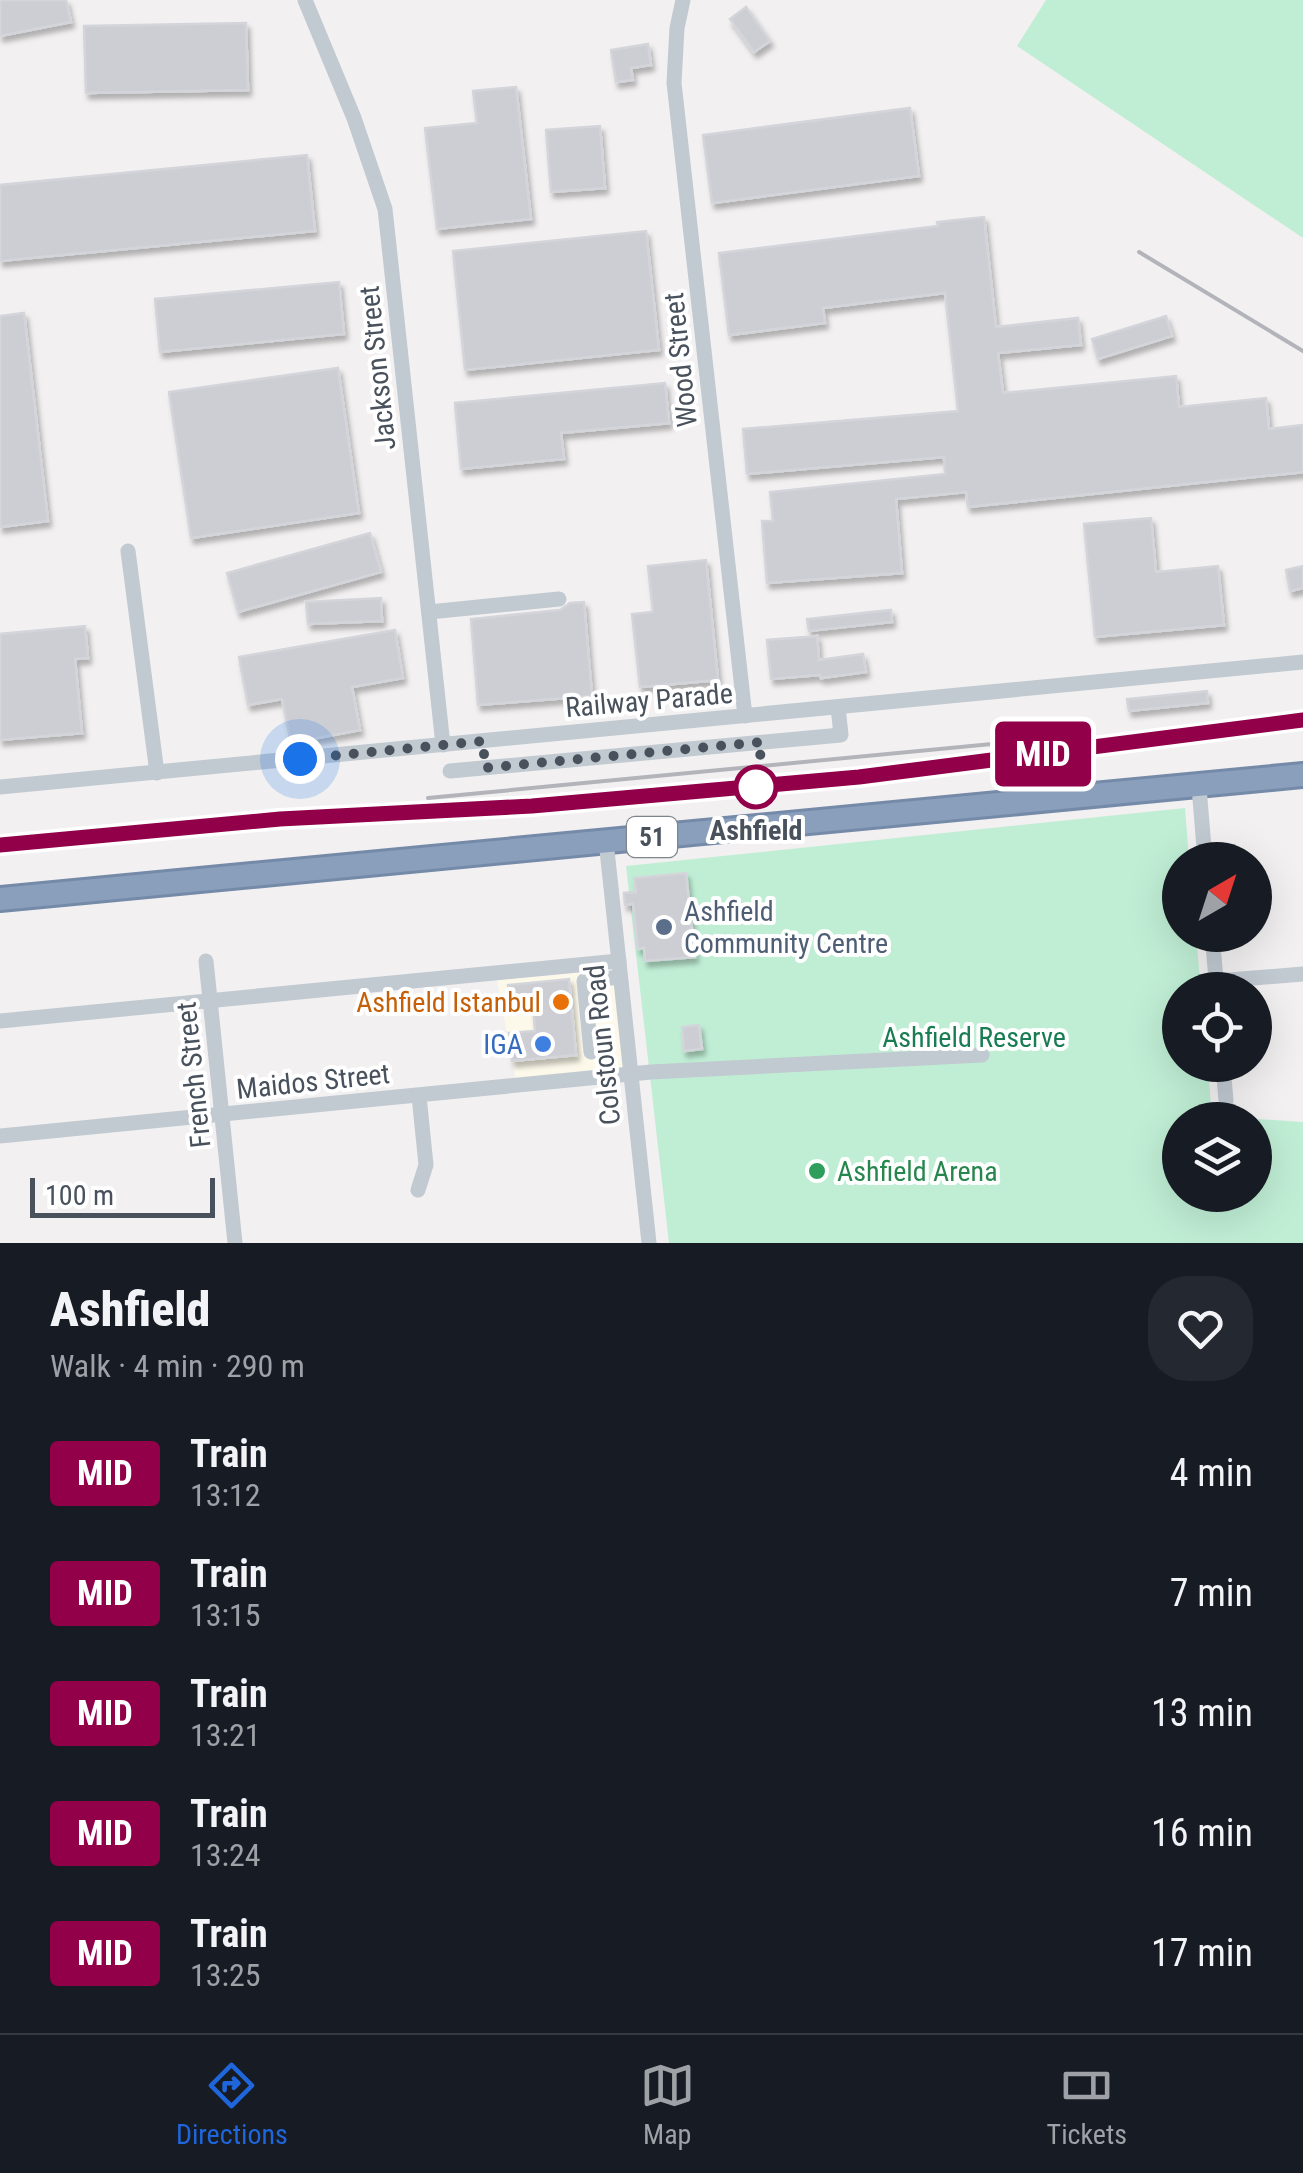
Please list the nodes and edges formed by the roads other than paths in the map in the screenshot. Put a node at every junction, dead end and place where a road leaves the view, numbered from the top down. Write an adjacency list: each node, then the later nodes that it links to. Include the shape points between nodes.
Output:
1 (305, 0): 5 (street, Jackson Street, via 385,209)
2 (683, 0): 8 (street, Wood Street, via 674,83)
3 (128, 551): 13 (street)
4 (558, 599): 5 (street)
5 (429, 612): 10 (street, Jackson Street)
6 (1303, 662): 7 (street, Railway Parade)
7 (838, 706): 8 (street, Railway Parade); 11 (street, via 841,734)
8 (745, 716): 9 (street, Railway Parade)
9 (484, 741): 10 (street, Railway Parade); 11 (street)
10 (443, 744): 13 (street, Railway Parade)
11 (484, 768): 12 (street)
12 (450, 771)
13 (157, 773): 15 (street, Railway Parade)
14 (1303, 775): 16 (highway, 51)
15 (0, 787)
16 (1199, 787): 17 (highway, 51); 18 (street)
17 (606, 842): 19 (highway, 51); 21 (street, Colstoun Road)
18 (1204, 842)
19 (0, 899)
20 (206, 961): 24 (street, French Street)
21 (619, 969): 24 (street); 26 (street, via 584,981); 28 (street, Colstoun Road)
22 (1303, 974): 23 (street)
23 (1272, 978)
24 (211, 1002): 25 (street); 32 (street, French Street)
25 (0, 1021)
26 (591, 1052)
27 (982, 1055): 28 (street, Maidos Street)
28 (630, 1076): 30 (street, Maidos Street); 36 (street, Colstoun Road)
29 (1224, 1082): 31 (street)
30 (419, 1096): 32 (street, Maidos Street); 34 (street, via 426,1166)
31 (1226, 1101)
32 (223, 1116): 33 (street, Maidos Street); 35 (street, French Street)
33 (0, 1136)
34 (418, 1190)
35 (234, 1243)
36 (649, 1243)

